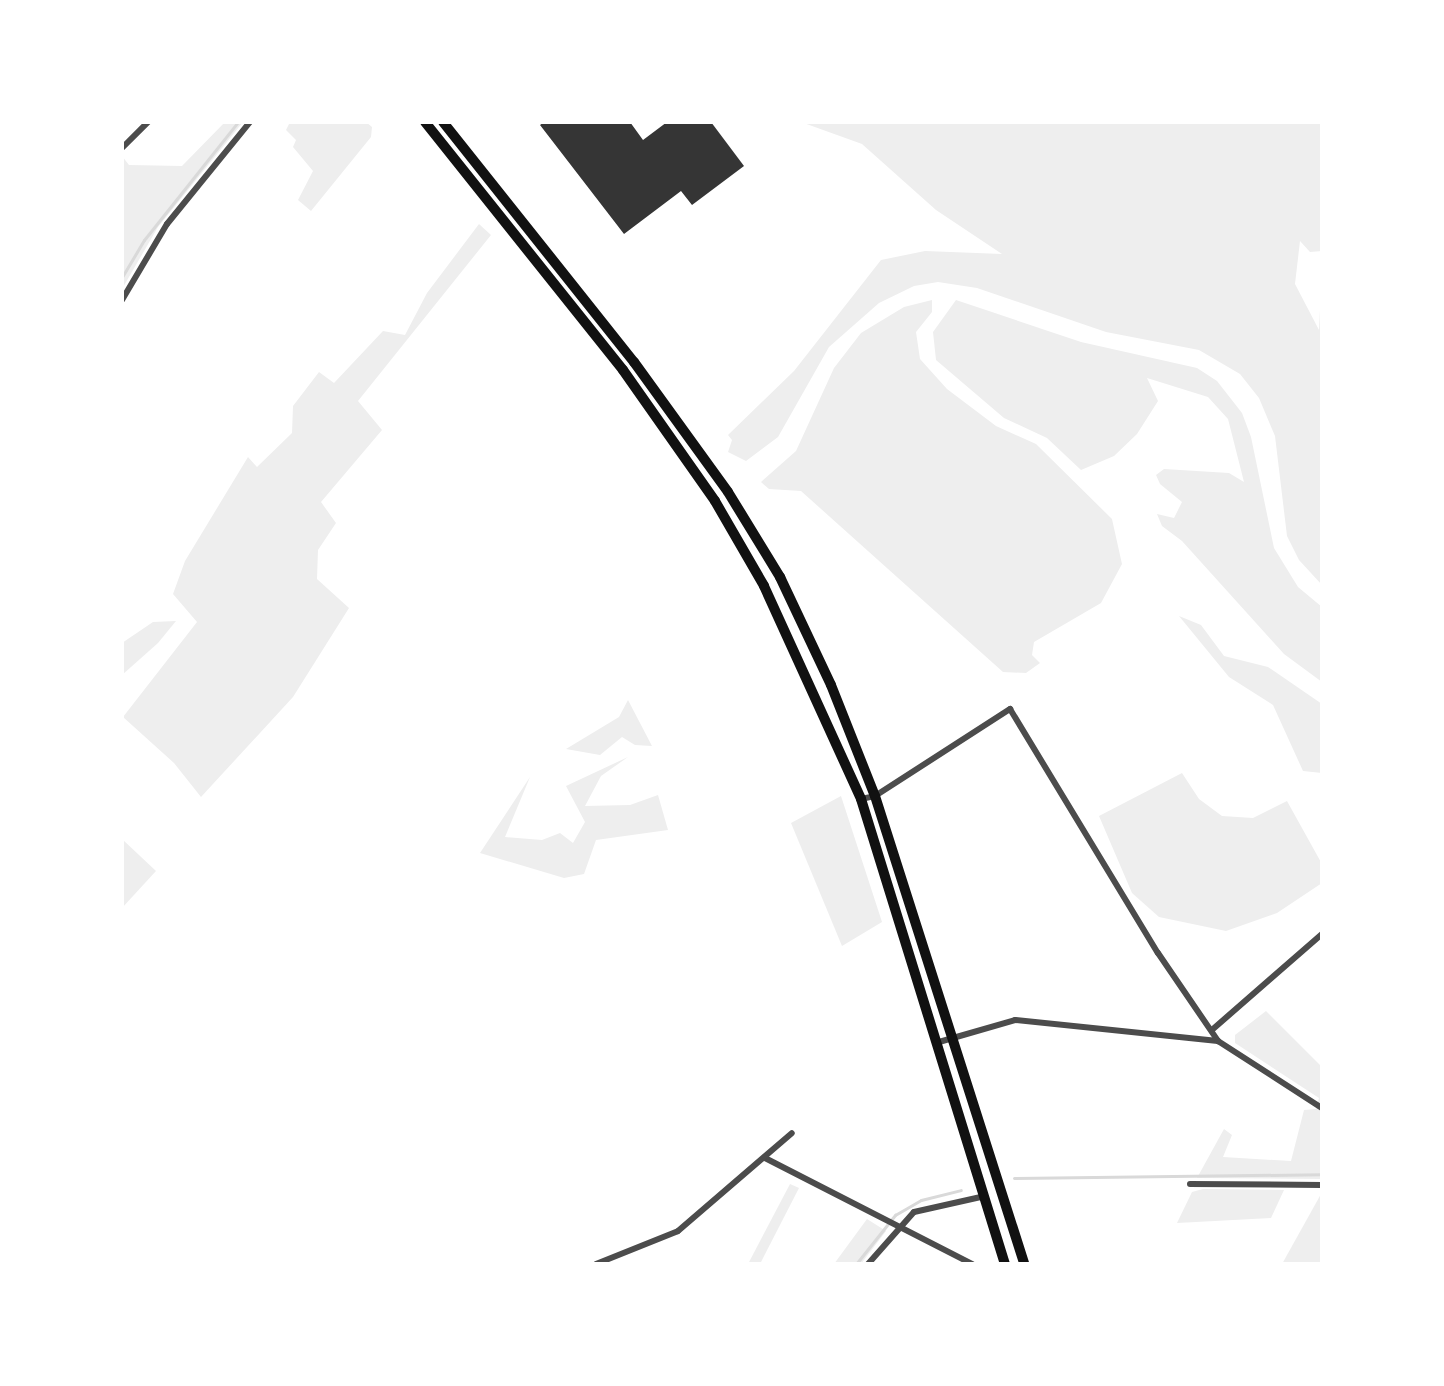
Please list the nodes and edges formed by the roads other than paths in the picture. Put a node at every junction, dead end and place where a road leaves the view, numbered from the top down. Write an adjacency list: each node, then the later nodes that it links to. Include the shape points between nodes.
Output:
1 (148, 122): 5 (street)
2 (250, 122): 6 (street, via 167,224)
3 (425, 122): 8 (highway, via 623,370 715,501 764,586)
4 (443, 122): 7 (highway, via 634,362 728,492 780,577)
5 (122, 148)
6 (122, 300)
7 (875, 796): 8 (street); 10 (street, via 1010,709 1158,953); 11 (highway)
8 (861, 799): 13 (highway)
9 (1322, 934): 10 (street)
10 (1213, 1029): 12 (street)
11 (956, 1038): 12 (street, via 1015,1020 1187,1042); 13 (street); 25 (highway)
12 (1218, 1041): 14 (street)
13 (939, 1042): 19 (highway)
14 (1322, 1108)
15 (792, 1133): 16 (street)
16 (765, 1158): 20 (street); 21 (street, via 678,1231)
17 (1190, 1184): 18 (street)
18 (1322, 1185)
19 (985, 1196): 20 (street, via 914,1212); 24 (highway)
20 (895, 1225): 22 (street); 23 (street)
21 (596, 1264)
22 (868, 1264)
23 (972, 1264)
24 (1005, 1264)
25 (1024, 1264)

